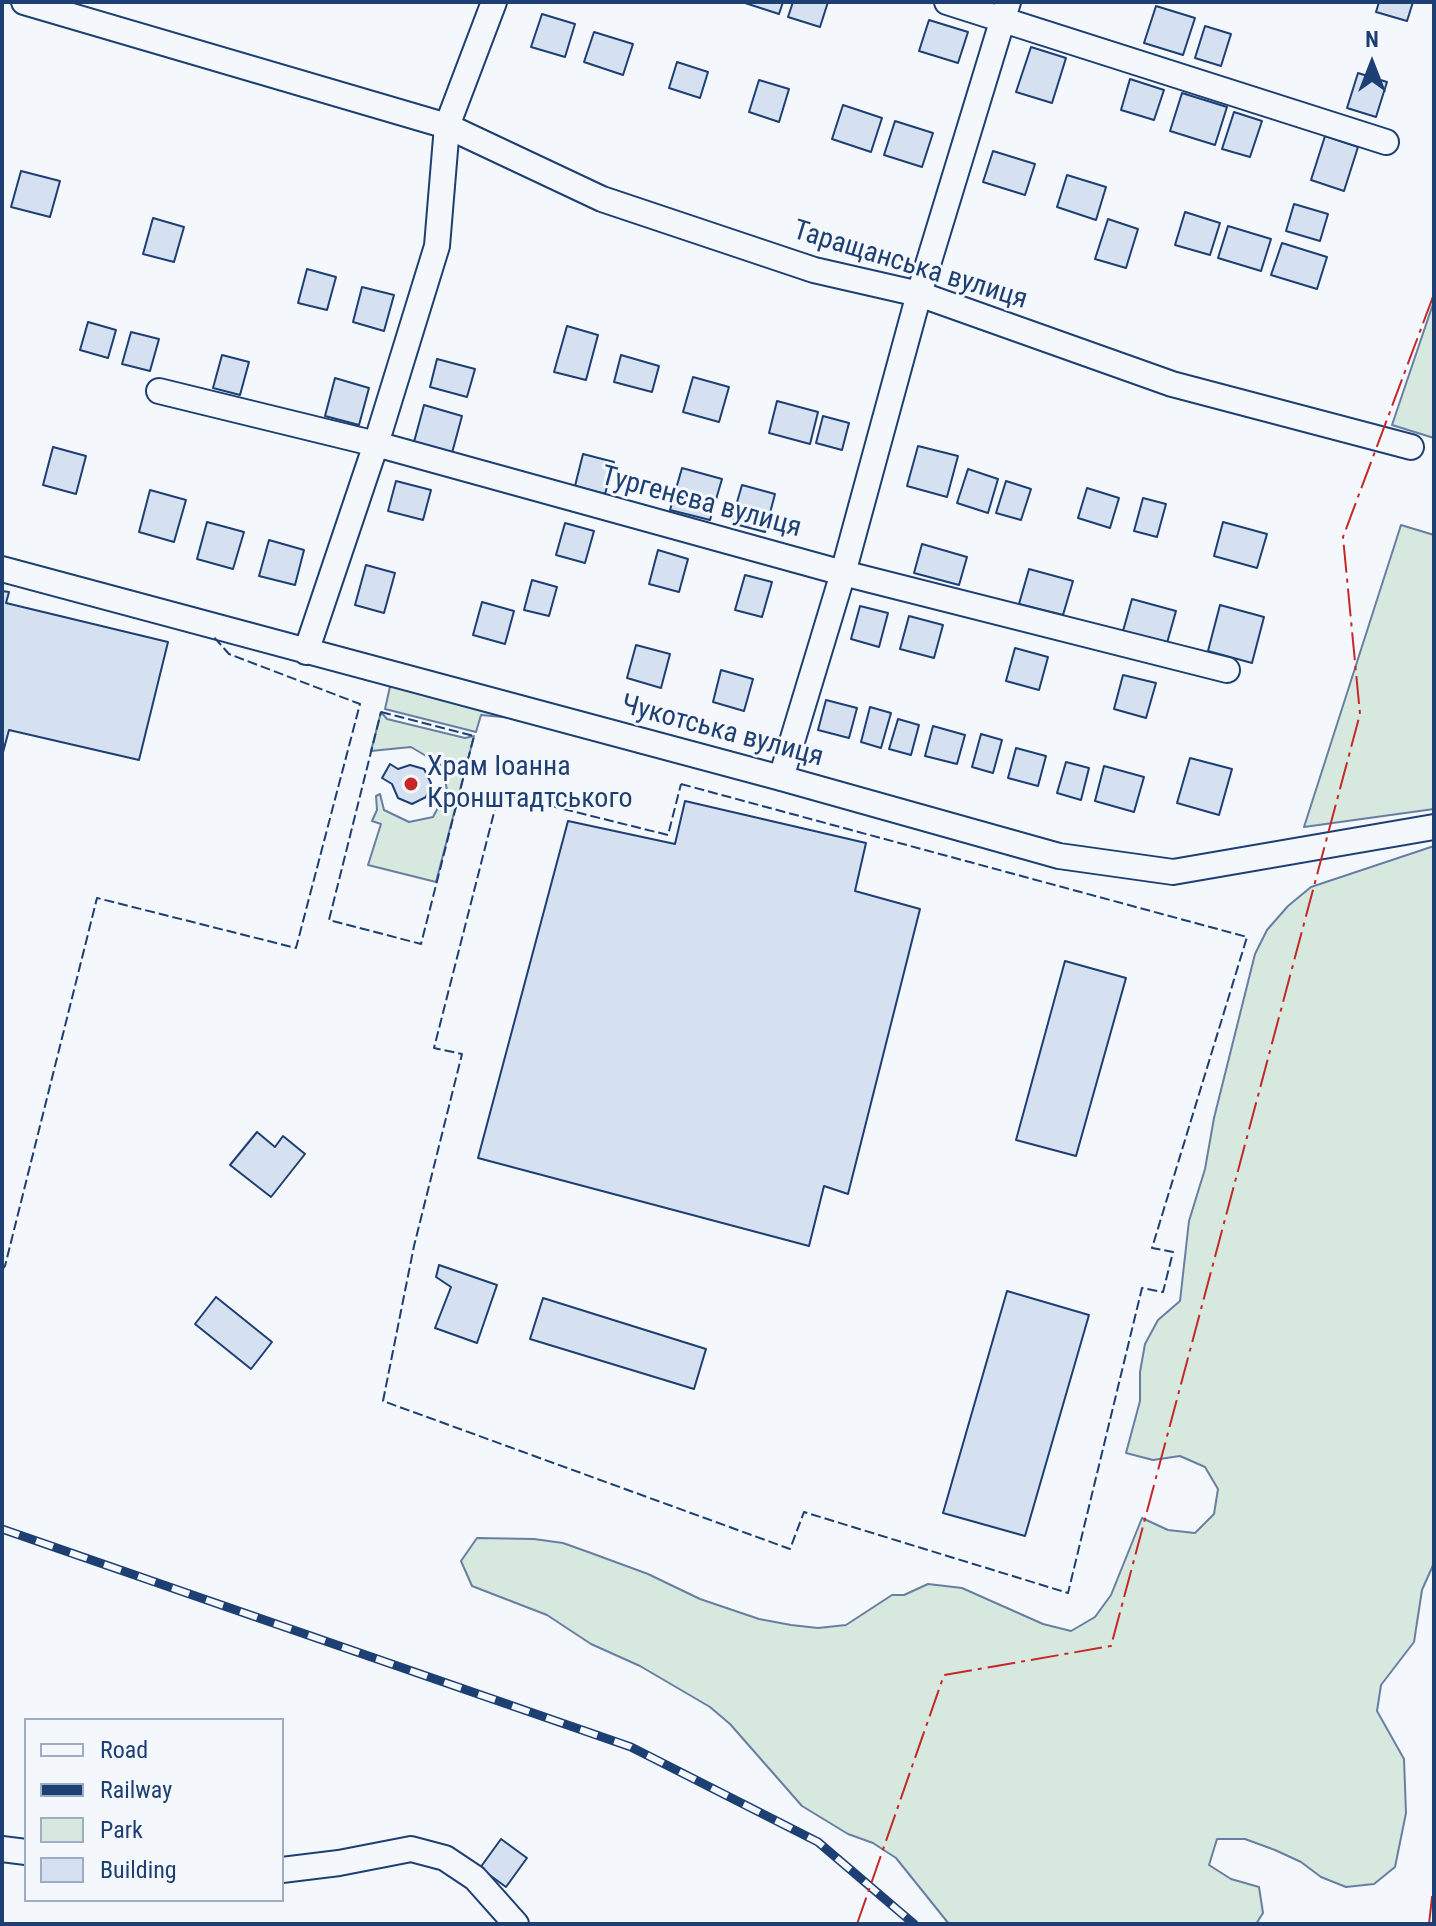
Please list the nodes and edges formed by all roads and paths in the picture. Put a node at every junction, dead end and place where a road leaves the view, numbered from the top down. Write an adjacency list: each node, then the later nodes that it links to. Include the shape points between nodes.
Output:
1 (24, 2): 5 (street, Таращанська вулиця)
2 (494, 2): 5 (street)
3 (947, 2): 4 (street)
4 (1006, 11): 6 (street); 7 (street)
5 (447, 126): 7 (street, Таращанська вулиця, via 602,199 814,270); 9 (street, via 437,246)
6 (1386, 142)
7 (919, 294): 10 (street, Таращанська вулиця, via 1172,384); 12 (street)
8 (159, 391): 9 (street, Тургенєва вулиця)
9 (376, 444): 12 (street, Тургенєва вулиця); 13 (street)
10 (1411, 447)
11 (2, 569): 13 (street, Чукотська вулиця)
12 (843, 573): 14 (street, Тургенєва вулиця); 15 (street)
13 (306, 652): 15 (street, Чукотська вулиця)
14 (1227, 670)
15 (781, 778): 16 (street, Чукотська вулиця, via 1059,856 1173,872)
16 (1434, 827)
17 (2, 1849): 18 (street)
18 (24, 1852)
19 (284, 1870): 20 (street, via 411,1849 445,1858 475,1878)
20 (516, 1924)

